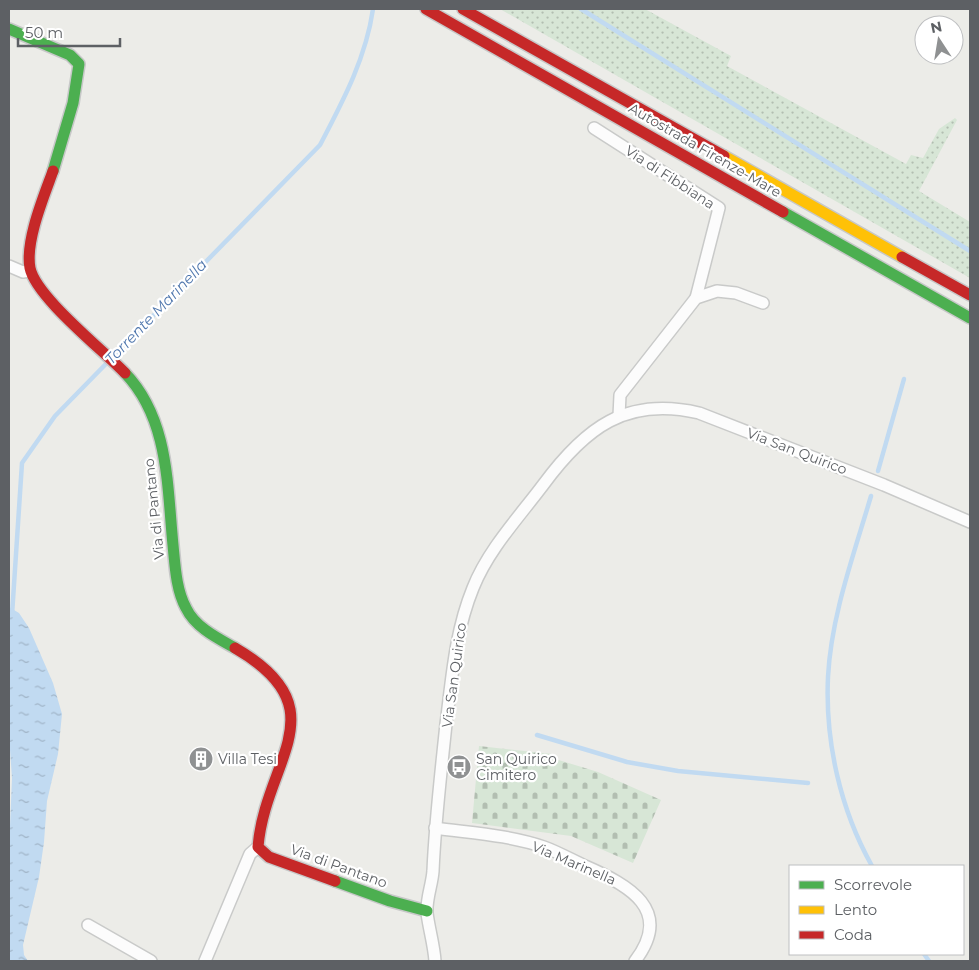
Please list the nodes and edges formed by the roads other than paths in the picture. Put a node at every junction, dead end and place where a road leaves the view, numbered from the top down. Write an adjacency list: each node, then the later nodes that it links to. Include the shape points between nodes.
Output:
1 (426, 9): 10 (main road, Autostrada Firenze-Mare)
2 (463, 9): 7 (main road, Autostrada Firenze-Mare)
3 (9, 29): 6 (main road, via 70,55 79,64 72,106 31,243)
4 (594, 128): 8 (street, Via di Fibbiana, via 719,208)
5 (9, 266): 6 (street, via 23,272)
6 (30, 271): 14 (main road, Via di Pantano, via 44,292 128,375 155,421 162,445 177,579 188,612 199,625 271,673 286,691 292,722 259,826)
7 (970, 295)
8 (696, 298): 9 (street, via 716,291); 11 (street, via 620,395)
9 (763, 303)
10 (970, 318)
11 (619, 416): 12 (street, Via San Quirico, via 657,407 675,407 699,413); 13 (street, Via San Quirico, via 600,426 562,458 484,564 473,586 457,633)
12 (970, 522)
13 (434, 828): 15 (street, Via San Quirico); 20 (street, Via Marinella, via 501,837 543,847 631,889 644,903 650,920 645,948)
14 (258, 847): 15 (main road, Via di Pantano, via 269,857 390,901); 18 (street, via 250,854)
15 (427, 911): 19 (street, Via San Quirico)
16 (88, 925): 17 (street)
17 (151, 961)
18 (205, 961)
19 (435, 961)
20 (635, 961)

